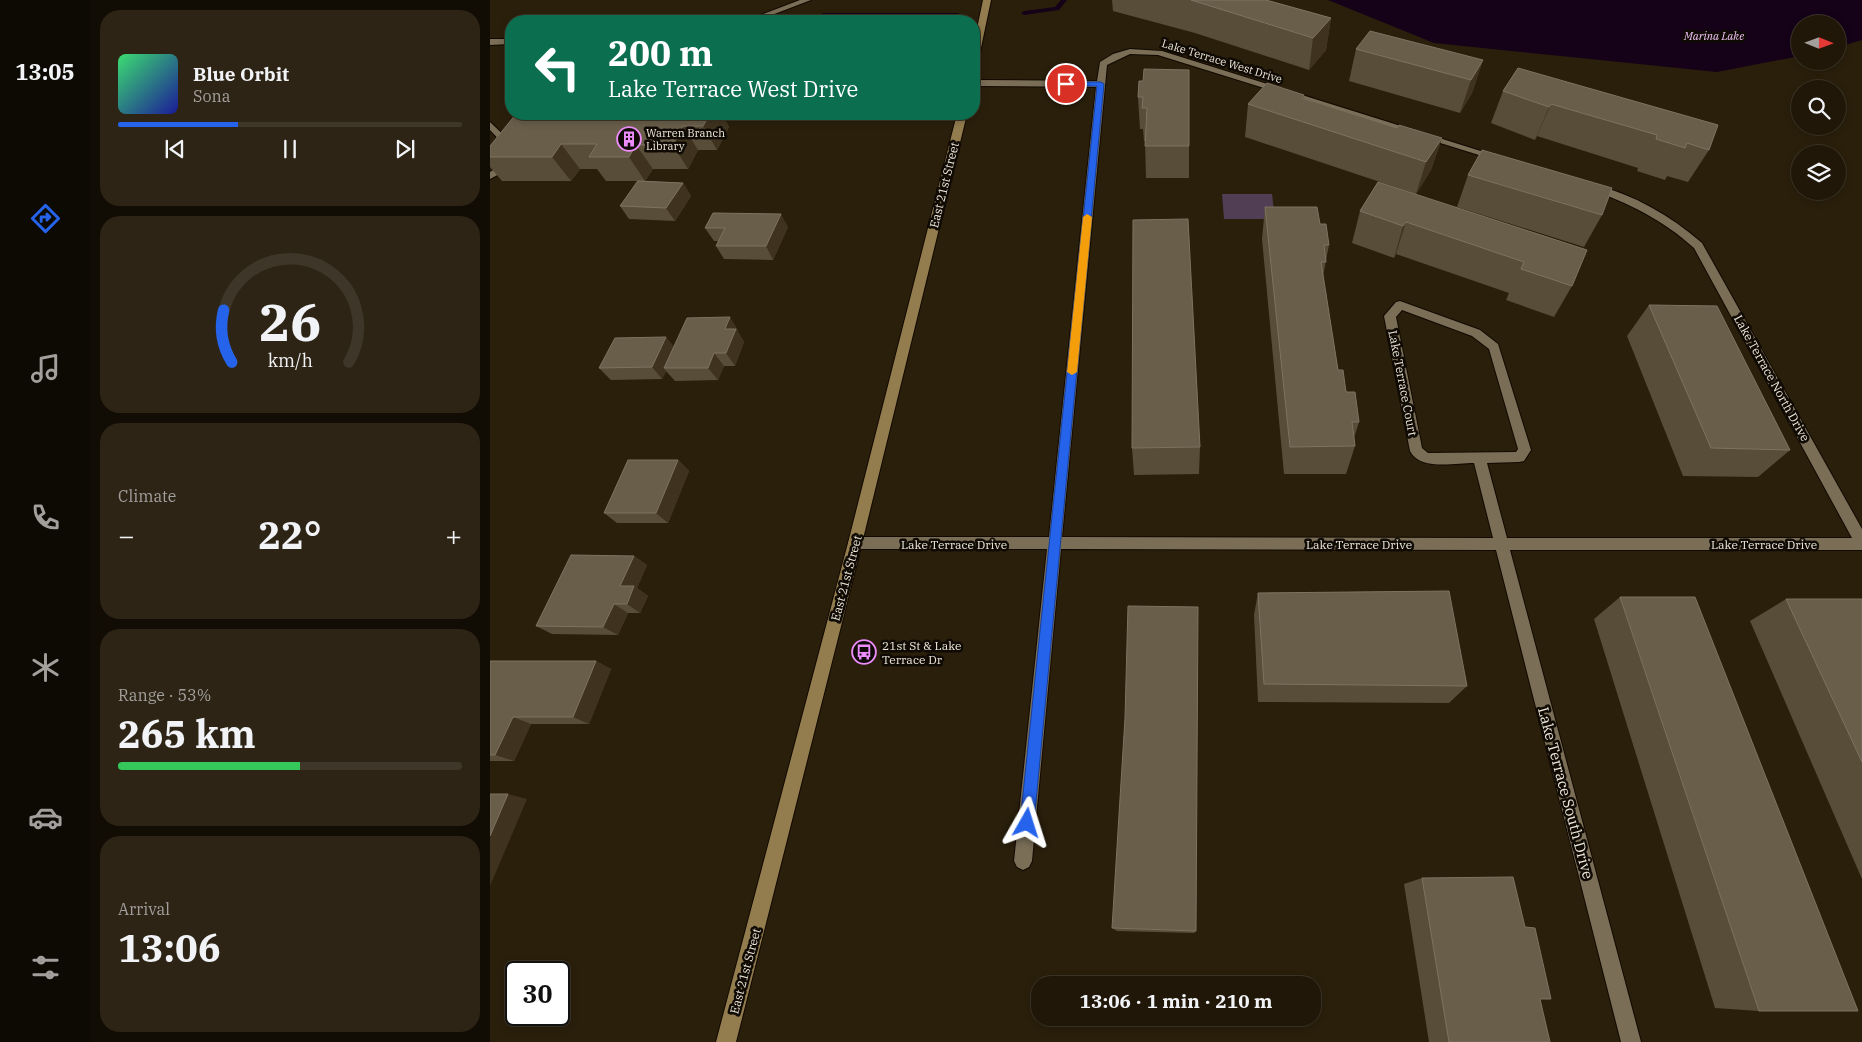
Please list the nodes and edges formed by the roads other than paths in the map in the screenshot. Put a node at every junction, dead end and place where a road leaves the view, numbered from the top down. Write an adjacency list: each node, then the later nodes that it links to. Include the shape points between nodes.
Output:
1 (807, 0): 3 (street)
2 (987, 0): 4 (main road)
3 (766, 15)
4 (980, 33)
5 (490, 42): 6 (street)
6 (505, 42)
7 (980, 83): 8 (street)
8 (1101, 84): 11 (street, Lake Terrace West Drive, via 1103,64 1110,58 1125,52 1152,52); 17 (street)
9 (961, 120): 15 (main road, East 21st Street)
10 (490, 125): 12 (street, via 512,148 502,169)
11 (1508, 161)
12 (490, 176)
13 (1582, 184): 16 (street, Lake Terrace North Drive, via 1638,203 1672,222 1704,254)
14 (1479, 458): 14 (street, Lake Terrace Court, via 1520,457 1525,450 1494,347 1476,333 1400,305 1390,316 1416,451 1425,458); 18 (street)
15 (855, 543): 17 (street, Lake Terrace Drive); 20 (main road, East 21st Street)
16 (1862, 543): 18 (street, Lake Terrace Drive)
17 (1055, 544): 18 (street, Lake Terrace Drive); 19 (street)
18 (1500, 544): 21 (street, Lake Terrace South Drive)
19 (1023, 861)
20 (726, 1042)
21 (1631, 1042)

